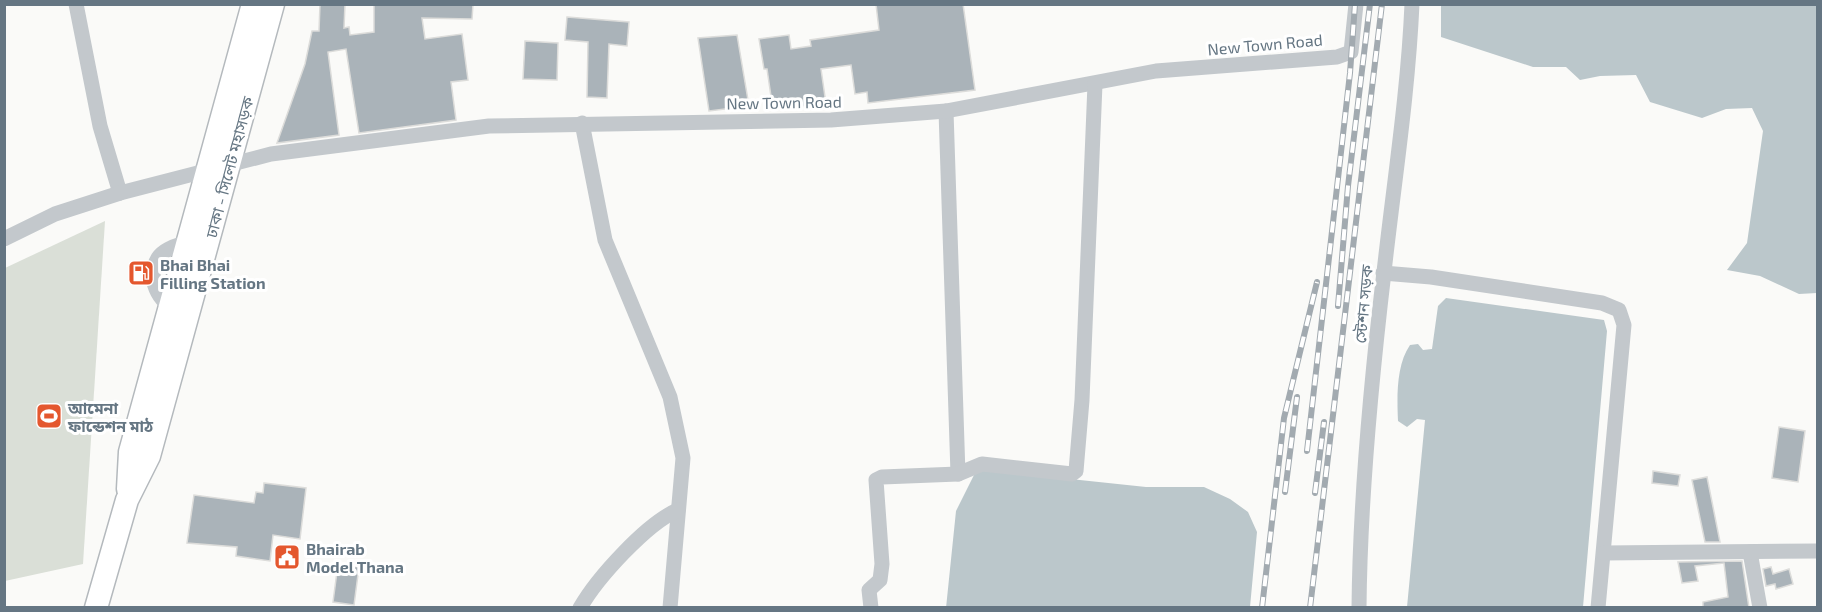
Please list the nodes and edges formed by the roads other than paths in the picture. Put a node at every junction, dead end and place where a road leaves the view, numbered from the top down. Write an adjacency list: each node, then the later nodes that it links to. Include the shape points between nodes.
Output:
1 (76, 4): 11 (street, via 100,126)
2 (253, 4): 10 (highway, ঢাকা - সিলেট মহাসড়ক)
3 (273, 4): 9 (highway, ঢাকা - সিলেট মহাসড়ক)
4 (1356, 4): 6 (street, New Town Road, via 1351,52 1337,57 1156,71)
5 (1412, 4): 13 (street, স্টেশন সড়ক, via 1409,79)
6 (1095, 84): 7 (street, New Town Road); 15 (street, via 1082,410 1076,471 1072,474 982,464)
7 (946, 111): 8 (street, New Town Road, via 831,120); 15 (street)
8 (582, 123): 9 (street, New Town Road, via 489,126 271,154); 16 (street, via 605,240 670,397 682,458)
9 (231, 164): 10 (street, New Town Road); 14 (highway, ঢাকা - সিলেট মহাসড়ক)
10 (208, 170): 11 (street, New Town Road); 14 (highway, ঢাকা - সিলেট মহাসড়ক, via 188,242)
11 (120, 193): 12 (street, New Town Road, via 55,214)
12 (4, 239)
13 (1383, 273): 19 (street, via 1579,299 1619,310 1624,325); 24 (street, স্টেশন সড়ক, via 1366,461)
14 (179, 309): 20 (highway, ঢাকা - সিলেট মহাসড়ক, via 130,452 127,500)
15 (958, 474): 23 (street, via 876,480 882,564 880,580 869,590)
16 (678, 510): 21 (street, via 658,521 592,587); 22 (street)
17 (1750, 552): 18 (street); 19 (street); 26 (street)
18 (1818, 552)
19 (1604, 553): 25 (street)
20 (96, 608)
21 (580, 608)
22 (670, 608)
23 (872, 608)
24 (1359, 608)
25 (1598, 608)
26 (1760, 608)

